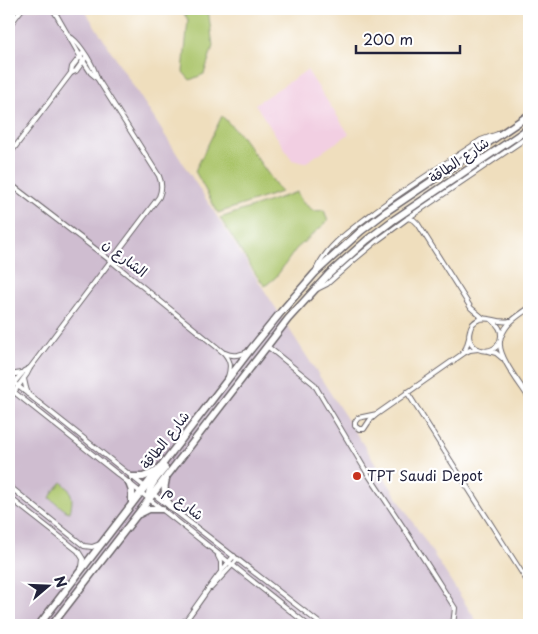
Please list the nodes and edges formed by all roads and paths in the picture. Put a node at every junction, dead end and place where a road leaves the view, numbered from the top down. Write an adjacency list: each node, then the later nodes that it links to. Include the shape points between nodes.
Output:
1 (22, 9): 3 (street)
2 (53, 9): 4 (street)
3 (9, 26)
4 (82, 54): 5 (street); 6 (street)
5 (85, 59): 6 (street); 15 (street, via 159,176 162,187 159,197)
6 (71, 74): 10 (street)
7 (529, 115): 26 (main road, شارع الطاقة, via 361,231 315,273)
8 (529, 128): 16 (main road, شارع الطاقة, via 392,221 343,261)
9 (529, 136): 12 (street, شارع الطاقة)
10 (9, 155)
11 (9, 183): 15 (street, الشارع ن)
12 (416, 212): 13 (street, شارع الطاقة); 14 (street)
13 (408, 218): 14 (street); 16 (street, شارع الطاقة, via 328,284)
14 (418, 224): 17 (street)
15 (111, 261): 29 (street, الشارع ن); 32 (street)
16 (313, 291): 25 (main road, شارع الطاقة)
17 (471, 308): 19 (street); 22 (street)
18 (529, 308): 21 (street)
19 (483, 318): 20 (street); 22 (street)
20 (492, 320): 21 (street); 24 (street, via 499,327)
21 (510, 321): 24 (street)
22 (473, 324): 23 (street)
23 (469, 338): 27 (street); 30 (street)
24 (500, 339): 28 (street); 31 (street)
25 (267, 346): 49 (main road, شارع الطاقة); 82 (street, via 314,384 455,608)
26 (251, 349): 29 (street, via 236,356); 37 (main road, شارع الطاقة)
27 (478, 349): 28 (street); 30 (street)
28 (488, 351): 31 (street)
29 (224, 353): 37 (street, via 230,362)
30 (460, 356): 41 (street)
31 (506, 361): 43 (street)
32 (30, 368): 33 (street); 35 (street)
33 (22, 374): 34 (street); 36 (street)
34 (9, 377): 36 (street, شارع م)
35 (24, 379): 38 (street); 42 (street)
36 (14, 383): 38 (street, شارع م); 39 (street)
37 (225, 383): 47 (main road, شارع الطاقة)
38 (18, 387): 40 (street); 42 (street, شارع م)
39 (9, 389): 40 (street, شارع م)
40 (14, 392): 44 (street); 45 (street, شارع م)
41 (407, 392): 46 (street); 70 (street)
42 (30, 395): 50 (street, شارع م)
43 (529, 398)
44 (9, 399): 45 (street)
45 (22, 399): 50 (street, شارع م)
46 (377, 414): 46 (street, via 358,418 355,426 364,429)
47 (196, 421): 48 (main road, شارع الطاقة); 52 (main road)
48 (158, 470): 50 (main road); 52 (main road, شارع الطاقة)
49 (168, 474): 52 (main road, شارع الطاقة); 56 (main road, via 164,490)
50 (131, 480): 52 (street, شارع م); 52 (street, شارع م); 55 (main road)
51 (9, 486): 54 (street)
52 (147, 493): 55 (main road, شارع الطاقة); 56 (street, شارع م); 58 (street, شارع م); 59 (main road, شارع الطاقة); 61 (main road)
53 (9, 497): 57 (street)
54 (27, 500): 57 (street); 60 (street, via 84,546)
55 (131, 505): 60 (main road, شارع الطاقة)
56 (170, 506): 63 (street, شارع م)
57 (21, 507): 67 (street, via 78,551 83,559)
58 (162, 509): 59 (main road); 62 (street, شارع م)
59 (138, 514): 61 (main road, شارع الطاقة)
60 (102, 544): 67 (main road, شارع الطاقة)
61 (112, 547): 73 (main road, شارع الطاقة)
62 (217, 554): 65 (street, شارع م); 68 (street)
63 (234, 556): 64 (street, شارع م); 65 (street)
64 (238, 559): 66 (street); 71 (street, شارع م)
65 (228, 562): 66 (street, شارع م); 68 (street)
66 (232, 566): 68 (street); 69 (street, شارع م)
67 (82, 570): 75 (main road, شارع الطاقة)
68 (223, 573): 69 (street); 74 (street)
69 (242, 573): 72 (street, شارع م)
70 (529, 584)
71 (276, 588): 72 (street); 81 (street, شارع م)
72 (270, 596): 80 (street, شارع م)
73 (62, 611): 76 (main road, شارع الطاقة); 77 (street)
74 (186, 620): 78 (street); 79 (street)
75 (39, 625)
76 (52, 625)
77 (58, 625)
78 (179, 625)
79 (184, 625)
80 (308, 625)
81 (322, 625)
82 (453, 625)

